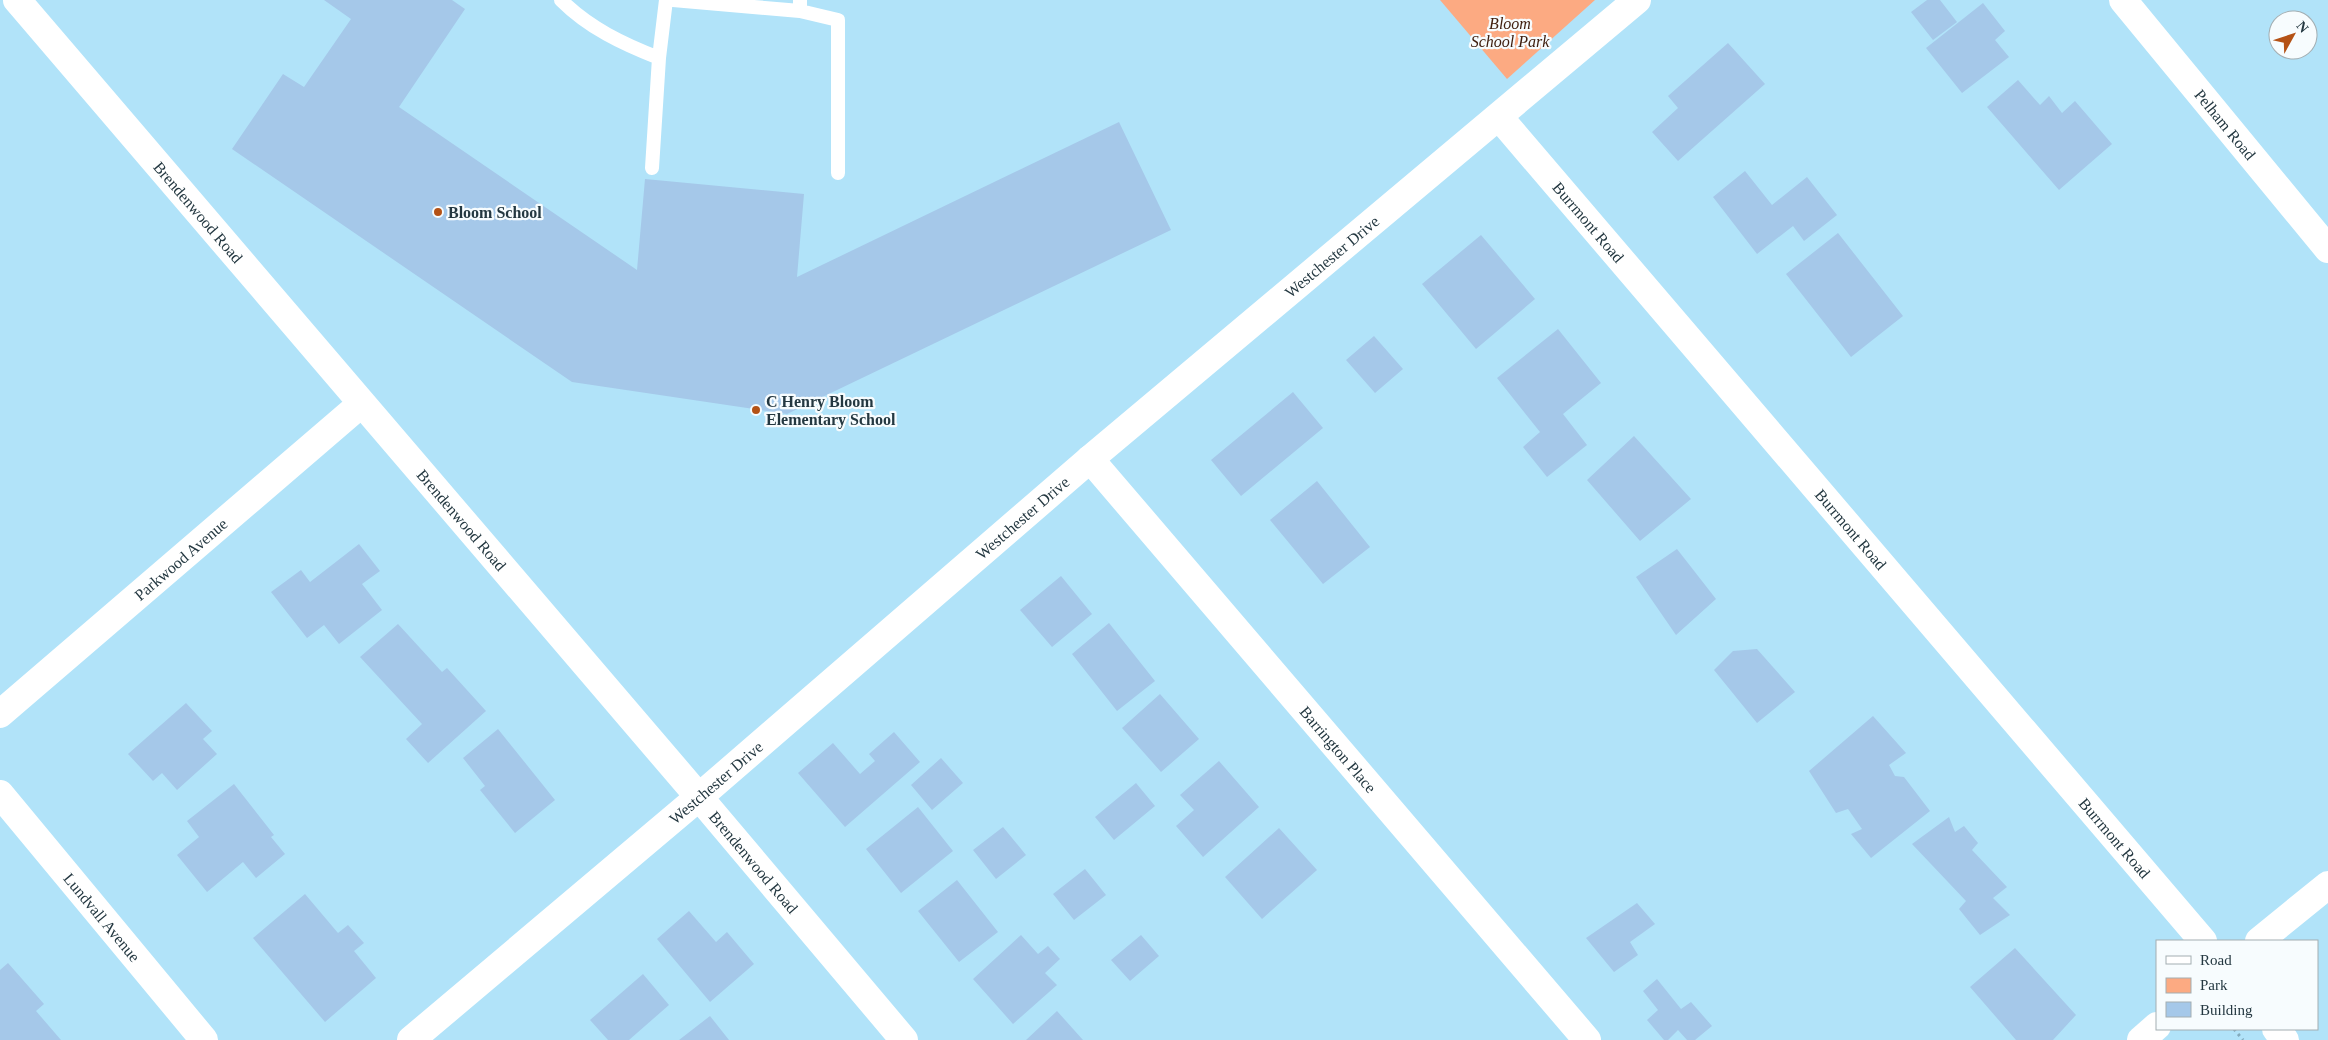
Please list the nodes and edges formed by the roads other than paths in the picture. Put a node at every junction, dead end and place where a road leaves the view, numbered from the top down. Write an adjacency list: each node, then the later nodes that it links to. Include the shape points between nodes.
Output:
1 (17, 0): 13 (street, Brendenwood Road)
2 (561, 0): 8 (lane, via 579,18 626,45)
3 (666, 0): 8 (lane)
4 (673, 0): 7 (lane)
5 (1637, 0): 9 (street, Westchester Drive)
6 (2124, 0): 12 (street, Pelham Road)
7 (800, 6): 11 (lane, via 838,20)
8 (659, 58): 10 (lane)
9 (1499, 117): 14 (street, Westchester Drive); 19 (street, Burrmont Road)
10 (652, 168)
11 (838, 173)
12 (2328, 249)
13 (361, 404): 15 (street, Parkwood Avenue); 17 (street, Brendenwood Road)
14 (1090, 459): 17 (street, Westchester Drive); 26 (street, Barrington Place)
15 (0, 714)
16 (0, 794): 23 (street, Lundvall Avenue)
17 (699, 797): 24 (street, Westchester Drive); 25 (street, Brendenwood Road)
18 (2328, 885): 20 (street)
19 (2202, 940)
20 (2260, 940)
21 (2156, 1027): 27 (street)
22 (2277, 1030): 28 (street)
23 (204, 1040)
24 (411, 1040)
25 (904, 1040)
26 (1587, 1040)
27 (2141, 1040)
28 (2285, 1040)

